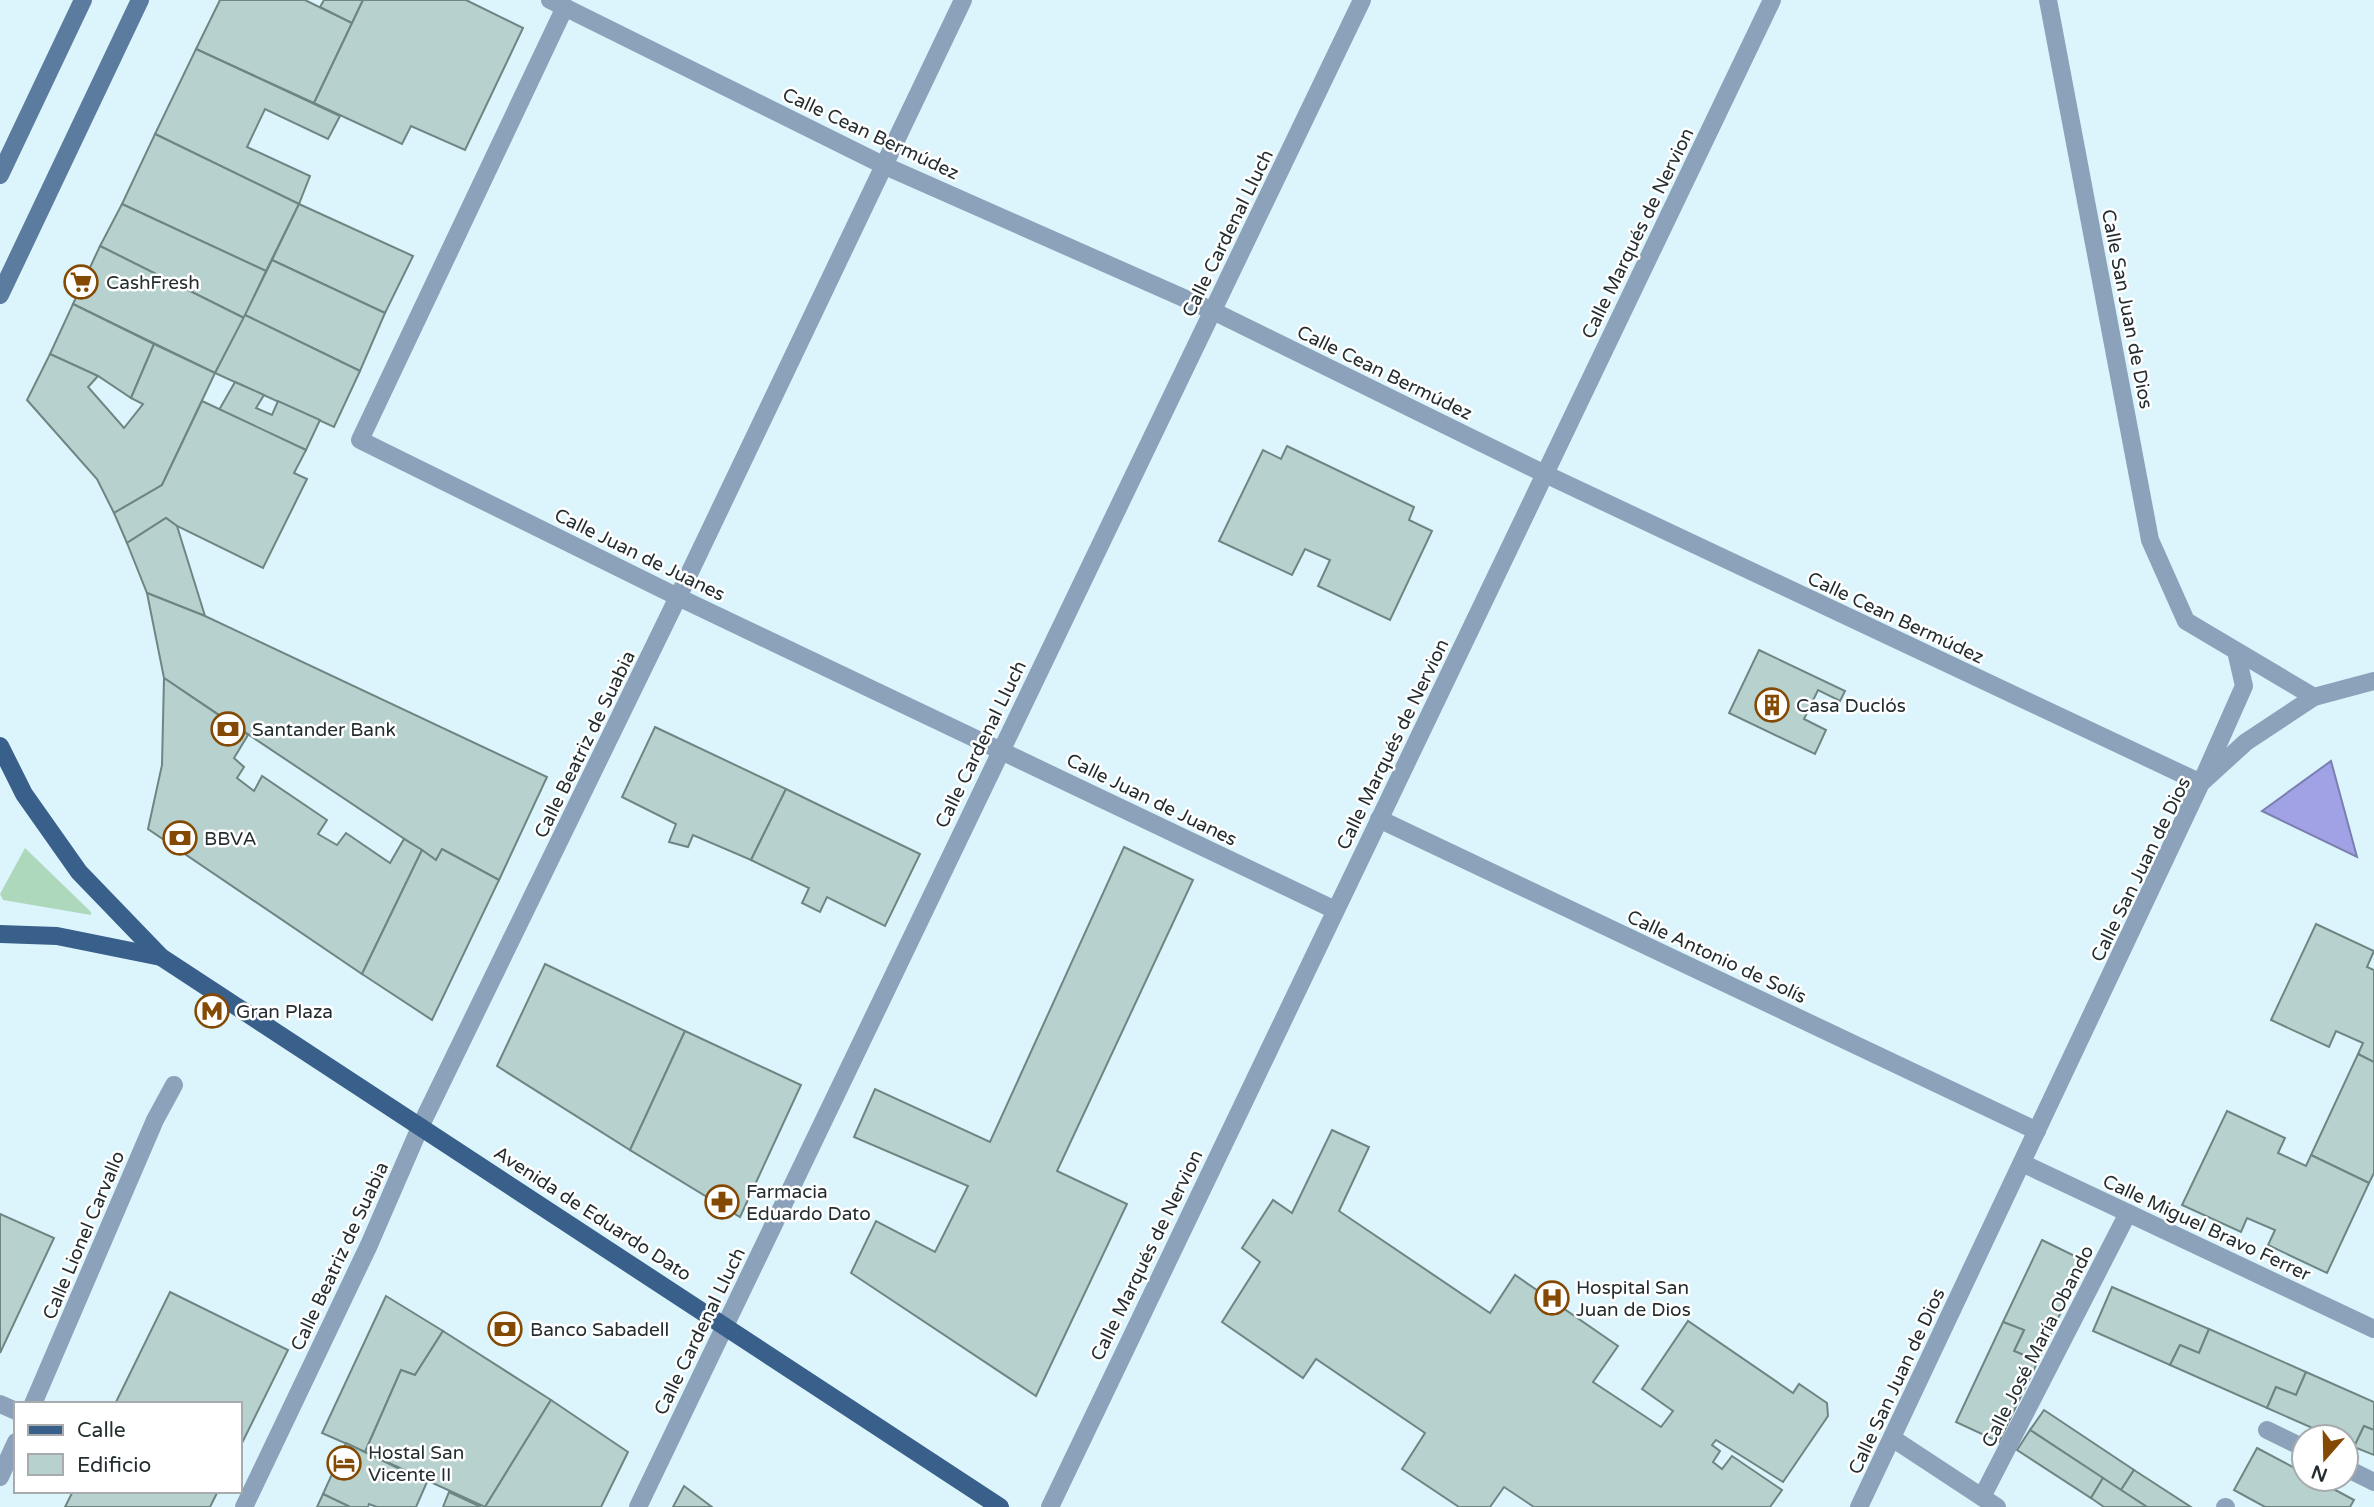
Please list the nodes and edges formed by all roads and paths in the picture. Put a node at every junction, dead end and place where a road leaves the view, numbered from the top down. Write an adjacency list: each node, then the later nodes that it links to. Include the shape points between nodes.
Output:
1 (83, 0): 9 (main road)
2 (140, 0): 10 (main road)
3 (963, 0): 8 (street, Calle Beatriz de Suabia)
4 (1362, 0): 11 (street, Calle Cardenal Lluch)
5 (1772, 0): 12 (street, Calle Marqués de Nervion)
6 (2048, 0): 14 (street, Calle San Juan de Dios, via 2150,540 2186,621)
7 (558, 4): 8 (street, Calle Cean Bermúdez); 13 (street, Calle Juan de Juanes, via 360,440)
8 (883, 164): 11 (street, Calle Cean Bermúdez); 13 (street, Calle Beatriz de Suabia)
9 (0, 175)
10 (0, 295)
11 (1213, 311): 12 (street, Calle Cean Bermúdez); 18 (street, Calle Cardenal Lluch)
12 (1545, 474): 19 (street, Calle Cean Bermúdez); 20 (street, Calle Marqués de Nervion)
13 (678, 597): 18 (street, Calle Juan de Juanes); 25 (street, Calle Beatriz de Suabia)
14 (2236, 651): 16 (street, Calle San Juan de Dios); 19 (street, via 2244,686)
15 (2374, 681): 16 (street)
16 (2314, 697): 19 (street, Calle San Juan de Dios, via 2246,742)
17 (0, 746): 23 (main road, via 23,794 79,872)
18 (1000, 749): 21 (street, Calle Juan de Juanes); 29 (street, Calle Cardenal Lluch)
19 (2201, 783): 26 (street, Calle San Juan de Dios)
20 (1379, 819): 21 (street, Calle Marqués de Nervion); 26 (street, Calle Antonio de Solís)
21 (1335, 910): 41 (street, Calle Marqués de Nervion)
22 (0, 934): 23 (main road, via 57,936)
23 (161, 957): 25 (main road, Avenida de Eduardo Dato)
24 (174, 1085): 31 (street, Calle Lionel Carvallo)
25 (421, 1125): 29 (main road, Avenida de Eduardo Dato); 38 (street, Calle Beatriz de Suabia)
26 (2037, 1131): 27 (street, Calle San Juan de Dios)
27 (2022, 1163): 28 (street, Calle Miguel Bravo Ferrer); 33 (street, Calle San Juan de Dios)
28 (2129, 1213): 30 (street, Calle Miguel Bravo Ferrer); 37 (street, Calle José María Obando)
29 (725, 1326): 39 (street, Calle Cardenal Lluch); 40 (main road, Avenida de Eduardo Dato)
30 (2374, 1329)
31 (34, 1402)
32 (2267, 1430): 34 (street)
33 (1892, 1438): 37 (street); 42 (street, Calle San Juan de Dios)
34 (2290, 1441)
35 (14, 1446): 36 (street)
36 (0, 1477)
37 (1989, 1502)
38 (244, 1507)
39 (638, 1507)
40 (1000, 1507)
41 (1049, 1507)
42 (1859, 1507)

